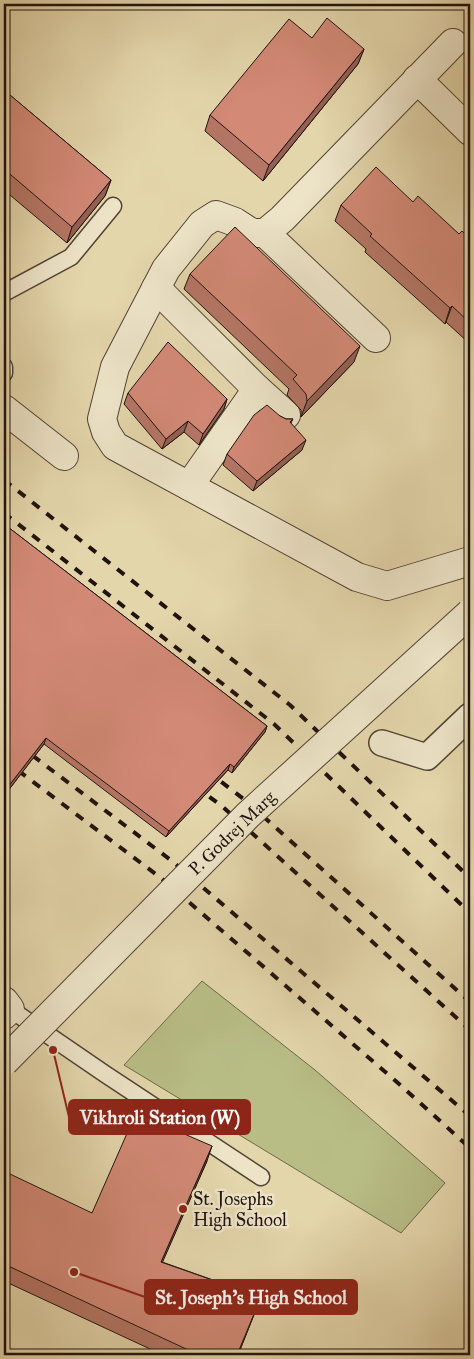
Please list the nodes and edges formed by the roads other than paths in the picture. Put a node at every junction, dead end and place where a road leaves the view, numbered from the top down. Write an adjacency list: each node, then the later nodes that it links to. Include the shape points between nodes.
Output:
1 (453, 43): 2 (street)
2 (417, 79): 3 (street); 5 (street)
3 (470, 131)
4 (113, 206): 7 (lane, via 71,257)
5 (265, 233): 6 (street, via 252,232 216,215 202,224 166,269); 8 (street)
6 (156, 288): 11 (street); 15 (street, via 115,367 102,419 115,446)
7 (4, 293)
8 (376, 338)
9 (4, 367): 10 (lane)
10 (4, 373)
11 (257, 389): 13 (street); 15 (street)
12 (4, 409): 14 (street)
13 (286, 414)
14 (64, 456)
15 (189, 486): 16 (street, via 357,577 387,586)
16 (470, 561)
17 (470, 613): 21 (street, P. Godrej Marg, bridge, via 248,815)
18 (470, 716): 19 (street, via 427,757)
19 (382, 743)
20 (6, 1008): 22 (lane)
21 (4, 1062)
22 (261, 1177)

